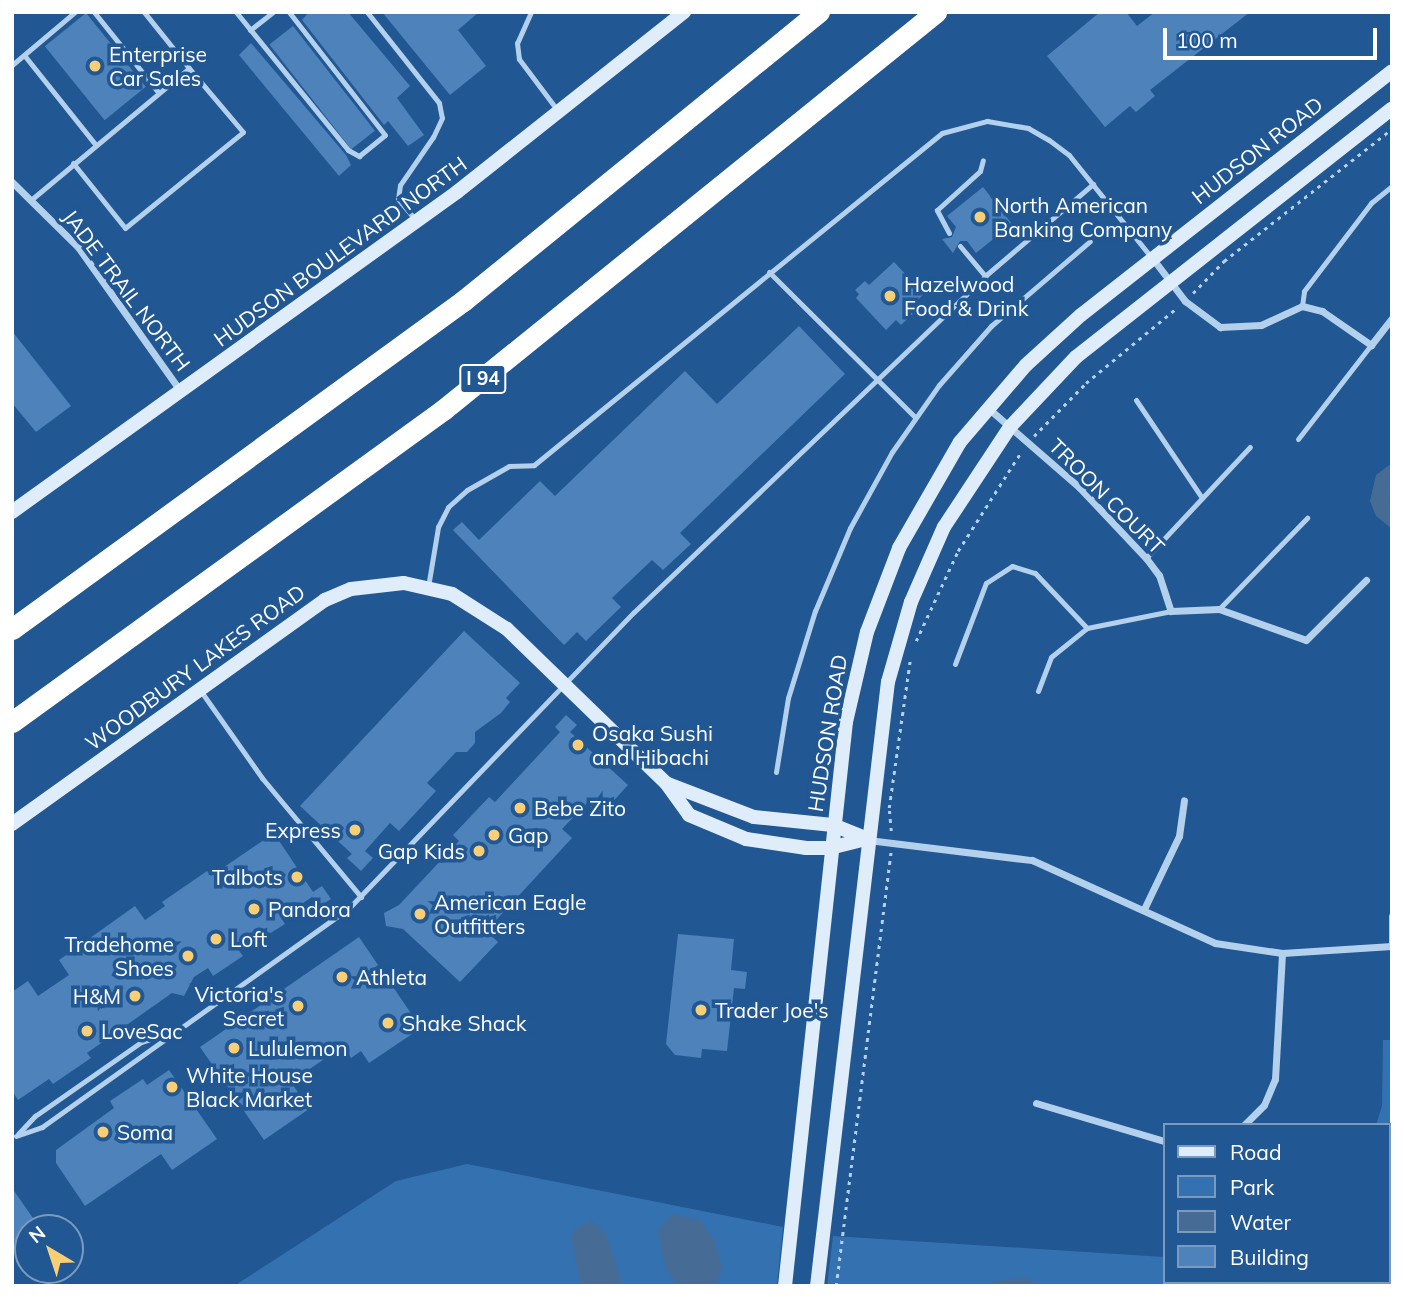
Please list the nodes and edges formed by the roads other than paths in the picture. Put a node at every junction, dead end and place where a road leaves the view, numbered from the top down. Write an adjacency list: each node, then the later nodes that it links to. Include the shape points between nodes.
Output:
1 (75, 12): 13 (lane)
2 (94, 12): 17 (lane)
3 (144, 12): 15 (lane)
4 (236, 12): 12 (lane)
5 (273, 12): 12 (lane)
6 (289, 12): 12 (lane, via 385,135 359,156 348,150)
7 (367, 12): 27 (lane, via 439,103 442,118 400,185 398,199)
8 (531, 12): 19 (lane, via 517,43 519,58)
9 (684, 12): 19 (street, HUDSON BOULEVARD NORTH)
10 (819, 12): 55 (highway, via 463,301)
11 (936, 12): 60 (highway, I 94, via 443,410)
12 (250, 30)
13 (24, 55): 14 (lane); 20 (lane)
14 (12, 65)
15 (188, 68): 17 (lane); 22 (lane, via 243,132 125,228)
16 (1392, 71): 31 (street, HUDSON ROAD)
17 (158, 92): 20 (lane)
18 (1392, 108): 34 (street)
19 (560, 114): 27 (street, HUDSON BOULEVARD NORTH)
20 (95, 144): 22 (lane)
21 (983, 160): 28 (lane, via 980,171 937,210)
22 (73, 163): 26 (lane)
23 (12, 182): 26 (street, JADE TRAIL NORTH)
24 (1093, 184): 31 (lane); 32 (lane, via 1069,155 1028,128 986,121 960,126 927,143); 33 (lane)
25 (1392, 186): 35 (lane, via 1371,203 1304,291)
26 (32, 198): 39 (street, JADE TRAIL NORTH, via 78,247)
27 (417, 222): 39 (street, HUDSON BOULEVARD NORTH)
28 (949, 233)
29 (1090, 241): 42 (lane, via 991,326)
30 (960, 246): 33 (lane)
31 (1153, 259): 34 (street); 41 (street, HUDSON ROAD, via 1056,337)
32 (769, 272): 38 (lane); 51 (lane, via 534,465 509,466 484,477 448,507 438,527)
33 (985, 276): 38 (lane)
34 (1170, 282): 35 (street, via 1185,301 1220,327 1261,325); 43 (street, via 1076,357)
35 (1302, 306): 37 (street, via 1322,311)
36 (1392, 318): 37 (street)
37 (1371, 345): 44 (lane)
38 (876, 379): 42 (lane); 57 (lane)
39 (181, 392): 47 (street, HUDSON BOULEVARD NORTH)
40 (1136, 400): 46 (lane)
41 (987, 407): 43 (street, TROON COURT); 65 (street, HUDSON ROAD, via 918,512 879,599 854,676)
42 (915, 417): 61 (lane, via 871,488 831,568 791,687)
43 (1010, 427): 49 (street, TROON COURT, via 1079,487); 66 (street, via 963,492 911,601 888,682)
44 (1298, 439)
45 (1250, 447): 46 (lane)
46 (1202, 498): 49 (lane)
47 (12, 512)
48 (1307, 518): 52 (lane)
49 (1146, 558): 53 (street, TROON COURT, via 1159,575)
50 (1366, 580): 52 (street, via 1306,640)
51 (428, 587): 57 (street, WOODBURY LAKES ROAD, via 452,594 492,617); 58 (street, WOODBURY LAKES ROAD, via 374,584 334,596)
52 (1219, 609): 53 (street)
53 (1171, 611): 54 (lane)
54 (1087, 628): 56 (lane, via 1035,573 1012,566 986,583); 59 (lane, via 1051,657)
55 (12, 629)
56 (955, 664)
57 (563, 682): 62 (street, WOODBURY LAKES ROAD); 68 (lane)
58 (199, 689): 64 (street, WOODBURY LAKES ROAD); 68 (lane, via 262,778)
59 (1038, 691)
60 (12, 722)
61 (776, 772)
62 (666, 783): 65 (street, via 754,817); 67 (street, WOODBURY LAKES ROAD, via 689,815 715,829 746,839)
63 (1184, 800): 69 (street, via 1179,836)
64 (12, 824)
65 (833, 825): 66 (street); 67 (street, HUDSON ROAD)
66 (867, 839): 67 (street, WOODBURY LAKES ROAD); 69 (street, via 1032,860); 79 (street)
67 (830, 848): 78 (street, HUDSON ROAD)
68 (361, 897): 73 (lane)
69 (1144, 909): 72 (street, via 1215,943)
70 (1392, 916): 71 (street)
71 (1392, 946): 72 (street)
72 (1282, 953): 75 (street, via 1275,1079 1264,1105)
73 (168, 1032): 76 (lane, via 141,1041); 76 (lane, via 149,1053 42,1127)
74 (1036, 1103): 77 (street)
75 (1246, 1123)
76 (14, 1134)
77 (1162, 1140)
78 (785, 1286)
79 (817, 1286)

